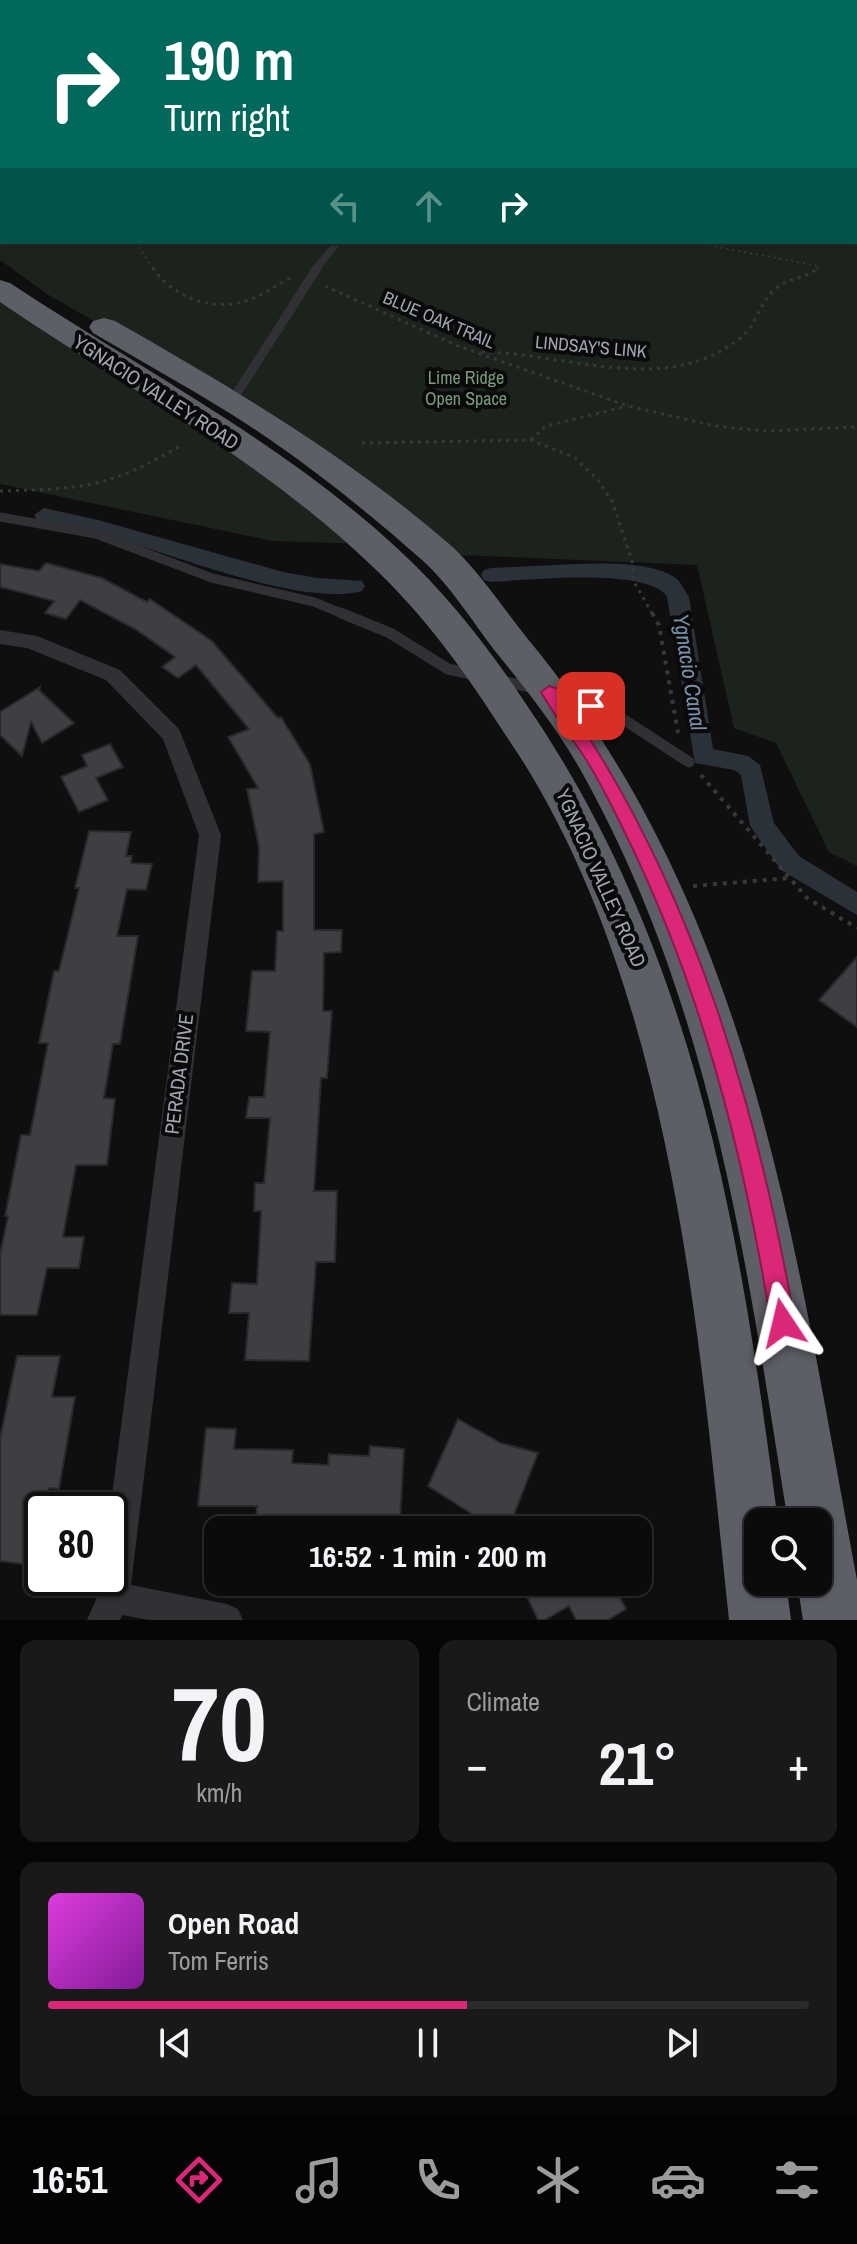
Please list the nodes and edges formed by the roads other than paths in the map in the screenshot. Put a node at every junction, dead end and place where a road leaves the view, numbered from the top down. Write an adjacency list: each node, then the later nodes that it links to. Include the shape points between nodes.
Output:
1 (336, 244): 4 (lane)
2 (0, 260): 4 (highway, YGNACIO VALLEY ROAD, via 47,294)
3 (0, 289): 7 (highway, YGNACIO VALLEY ROAD, via 274,468 370,544 422,594)
4 (232, 401): 8 (highway, YGNACIO VALLEY ROAD, via 306,450 438,554)
5 (0, 517): 7 (lane, via 96,534 212,578 314,602 390,633 448,669)
6 (0, 637): 12 (street, PERADA DRIVE, via 30,641 113,675 172,735 210,835)
7 (489, 678): 8 (lane); 14 (highway, YGNACIO VALLEY ROAD, via 563,789 605,878 677,1078 726,1337)
8 (549, 692): 9 (lane, via 612,712); 10 (highway, YGNACIO VALLEY ROAD, via 593,756 684,942 737,1108 768,1237)
9 (689, 762)
10 (815, 1508)
11 (830, 1596): 15 (highway)
12 (108, 1609): 13 (street)
13 (227, 1620)
14 (760, 1620)
15 (834, 1620)

